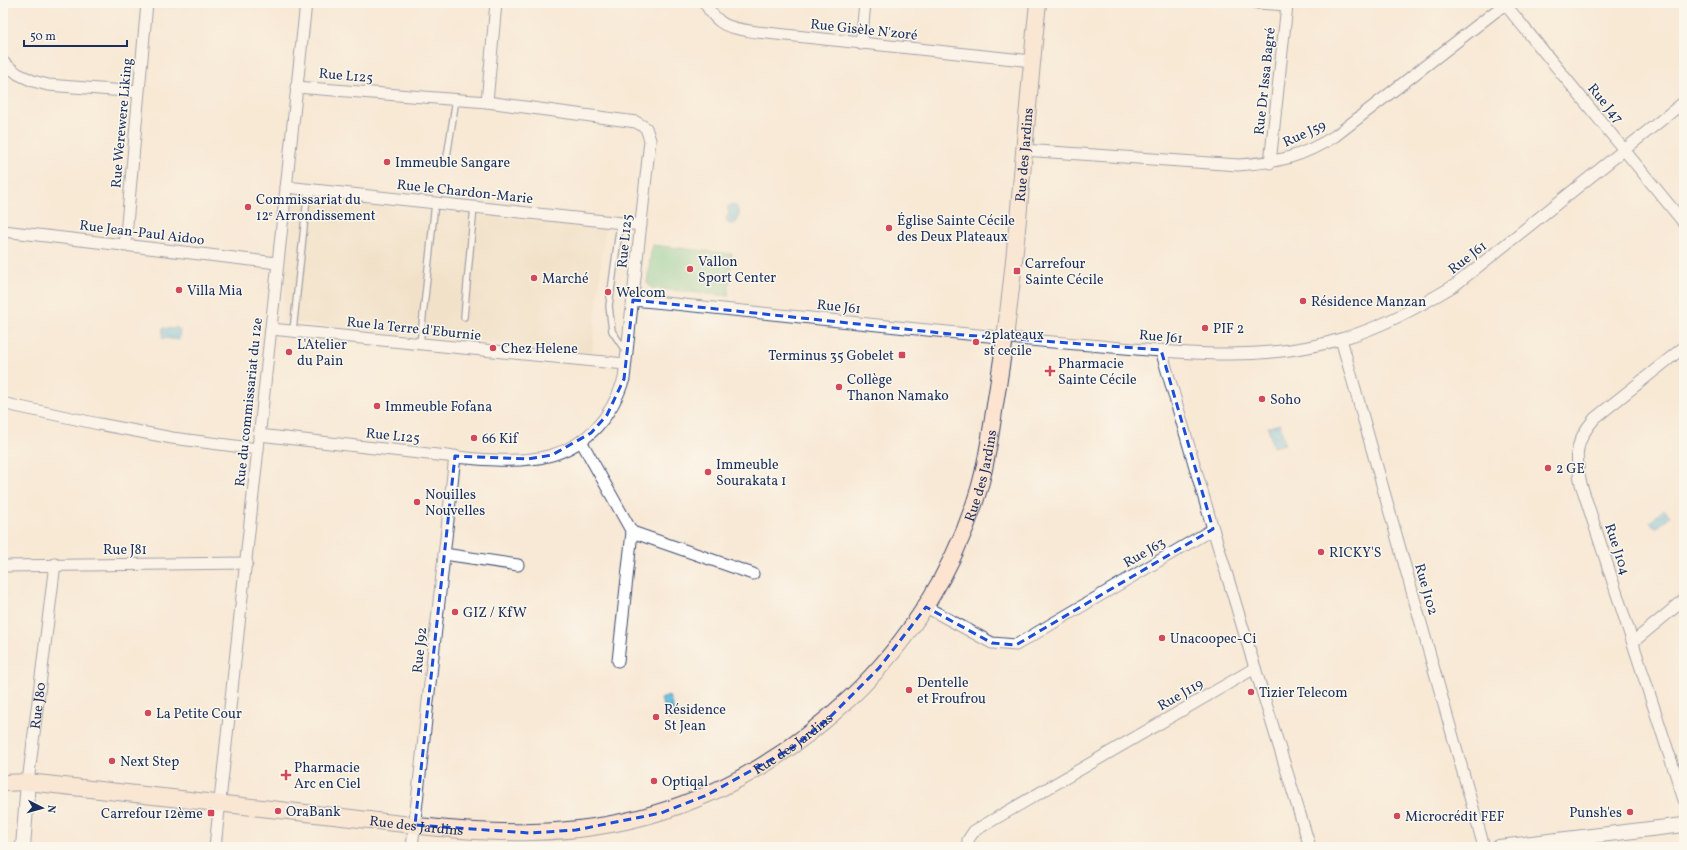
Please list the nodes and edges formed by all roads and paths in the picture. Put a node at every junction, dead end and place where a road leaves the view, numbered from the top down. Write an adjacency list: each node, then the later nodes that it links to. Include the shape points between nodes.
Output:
1 (147, 3): 14 (street, Rue Werewere Liking)
2 (306, 3): 13 (street, Rue du commissariat du 12e)
3 (496, 3): 16 (street)
4 (705, 3): 10 (street, Rue Gisèle N'zoré, via 712,15 728,27)
5 (865, 3): 10 (street)
6 (1038, 3): 11 (main road, Rue des Jardins)
7 (1257, 3): 9 (street)
8 (1505, 3): 18 (street, Rue J47); 21 (street, Rue J59, via 1335,136 1295,157)
9 (1288, 4): 21 (street, Rue Dr Issa Bagré)
10 (861, 44): 11 (street, Rue Gisèle N'zoré)
11 (1032, 61): 19 (main road, Rue des Jardins)
12 (3, 62): 14 (street, via 23,76 48,85)
13 (296, 87): 15 (street, Rue L125); 22 (street, Rue du commissariat du 12e)
14 (138, 92): 30 (street, Rue Werewere Liking)
15 (456, 99): 16 (street, Rue L125); 20 (lane)
16 (487, 102): 28 (street, Rue L125, via 636,122 646,128 650,140)
17 (1684, 102): 18 (street, Rue J61)
18 (1625, 149): 27 (street, Rue J47); 37 (street, Rue J61, via 1456,285 1414,310)
19 (1023, 150): 21 (street, Rue J59, via 1207,163); 36 (main road, Rue des Jardins, via 1017,244)
20 (446, 163)
21 (1270, 163)
22 (286, 187): 23 (street, Rue le Chardon-Marie); 31 (street, Rue du commissariat du 12e)
23 (308, 190): 24 (street, Rue le Chardon-Marie); 35 (lane)
24 (435, 203): 25 (street, Rue le Chardon-Marie); 38 (lane)
25 (474, 207): 26 (street, Rue le Chardon-Marie); 33 (lane)
26 (620, 223): 28 (street, Rue le Chardon-Marie); 41 (lane, via 609,306 612,330)
27 (1684, 223)
28 (641, 225): 32 (street, Rue L125)
29 (3, 231): 30 (street, Rue Jean-Paul Aidoo)
30 (125, 246): 31 (street, Rue Jean-Paul Aidoo)
31 (277, 263): 34 (street, Rue du commissariat du 12e)
32 (633, 300): 36 (street, Rue J61); 41 (street, Rue L125)
33 (464, 317)
34 (271, 328): 35 (street, Rue la Terre d'Eburnie); 44 (street, Rue du commissariat du 12e)
35 (294, 331): 38 (street, Rue la Terre d'Eburnie)
36 (1006, 338): 40 (street, Rue J61); 57 (main road, Rue des Jardins, via 980,486 953,557)
37 (1342, 339): 40 (street, Rue J61, via 1290,350 1247,354 1198,354); 72 (street, Rue J102)
38 (420, 344): 42 (street, Rue la Terre d'Eburnie)
39 (1684, 347): 58 (street, Rue J104, via 1595,418 1584,431 1578,444 1576,462 1581,484)
40 (1161, 350): 48 (street)
41 (627, 353): 42 (street, Rue L125)
42 (626, 364): 45 (street, Rue L125, via 624,379 607,415 592,433)
43 (6, 404): 46 (street, via 172,438)
44 (259, 435): 46 (street, Rue du commissariat du 12e); 47 (street, Rue L125)
45 (581, 441): 47 (street, Rue L125, via 552,455 528,459); 49 (street)
46 (258, 449): 51 (street, Rue du commissariat du 12e)
47 (455, 456): 50 (street, Rue J92)
48 (1213, 529): 57 (street, Rue J63, via 1016,645 992,643); 60 (street)
49 (632, 532): 55 (street); 59 (street)
50 (444, 554): 54 (street); 65 (street, Rue J92)
51 (247, 563): 52 (street, Rue J81); 64 (street, Rue du commissariat du 12e)
52 (55, 564): 53 (street, Rue J81); 61 (street, Rue J80)
53 (3, 566)
54 (518, 566)
55 (753, 574)
56 (1684, 600): 58 (street)
57 (926, 607): 65 (main road, Rue des Jardins, via 879,668 826,721 792,748 751,773 707,795 662,813 576,830 530,833)
58 (1633, 642): 63 (street, Rue J104)
59 (618, 661)
60 (1255, 668): 70 (street, Rue J119, via 974,831 968,840); 71 (street)
61 (28, 782): 62 (main road, Rue des Jardins); 64 (main road, Rue des Jardins); 67 (street, Rue J80)
62 (3, 783)
63 (1684, 800)
64 (219, 803): 65 (main road, Rue des Jardins); 68 (street, Rue du commissariat du 12e)
65 (415, 825): 69 (street, Rue J92)
66 (1684, 825): 73 (street)
67 (23, 847)
68 (215, 847)
69 (412, 847)
70 (968, 847)
71 (1310, 847)
72 (1484, 847)
73 (1499, 847)

